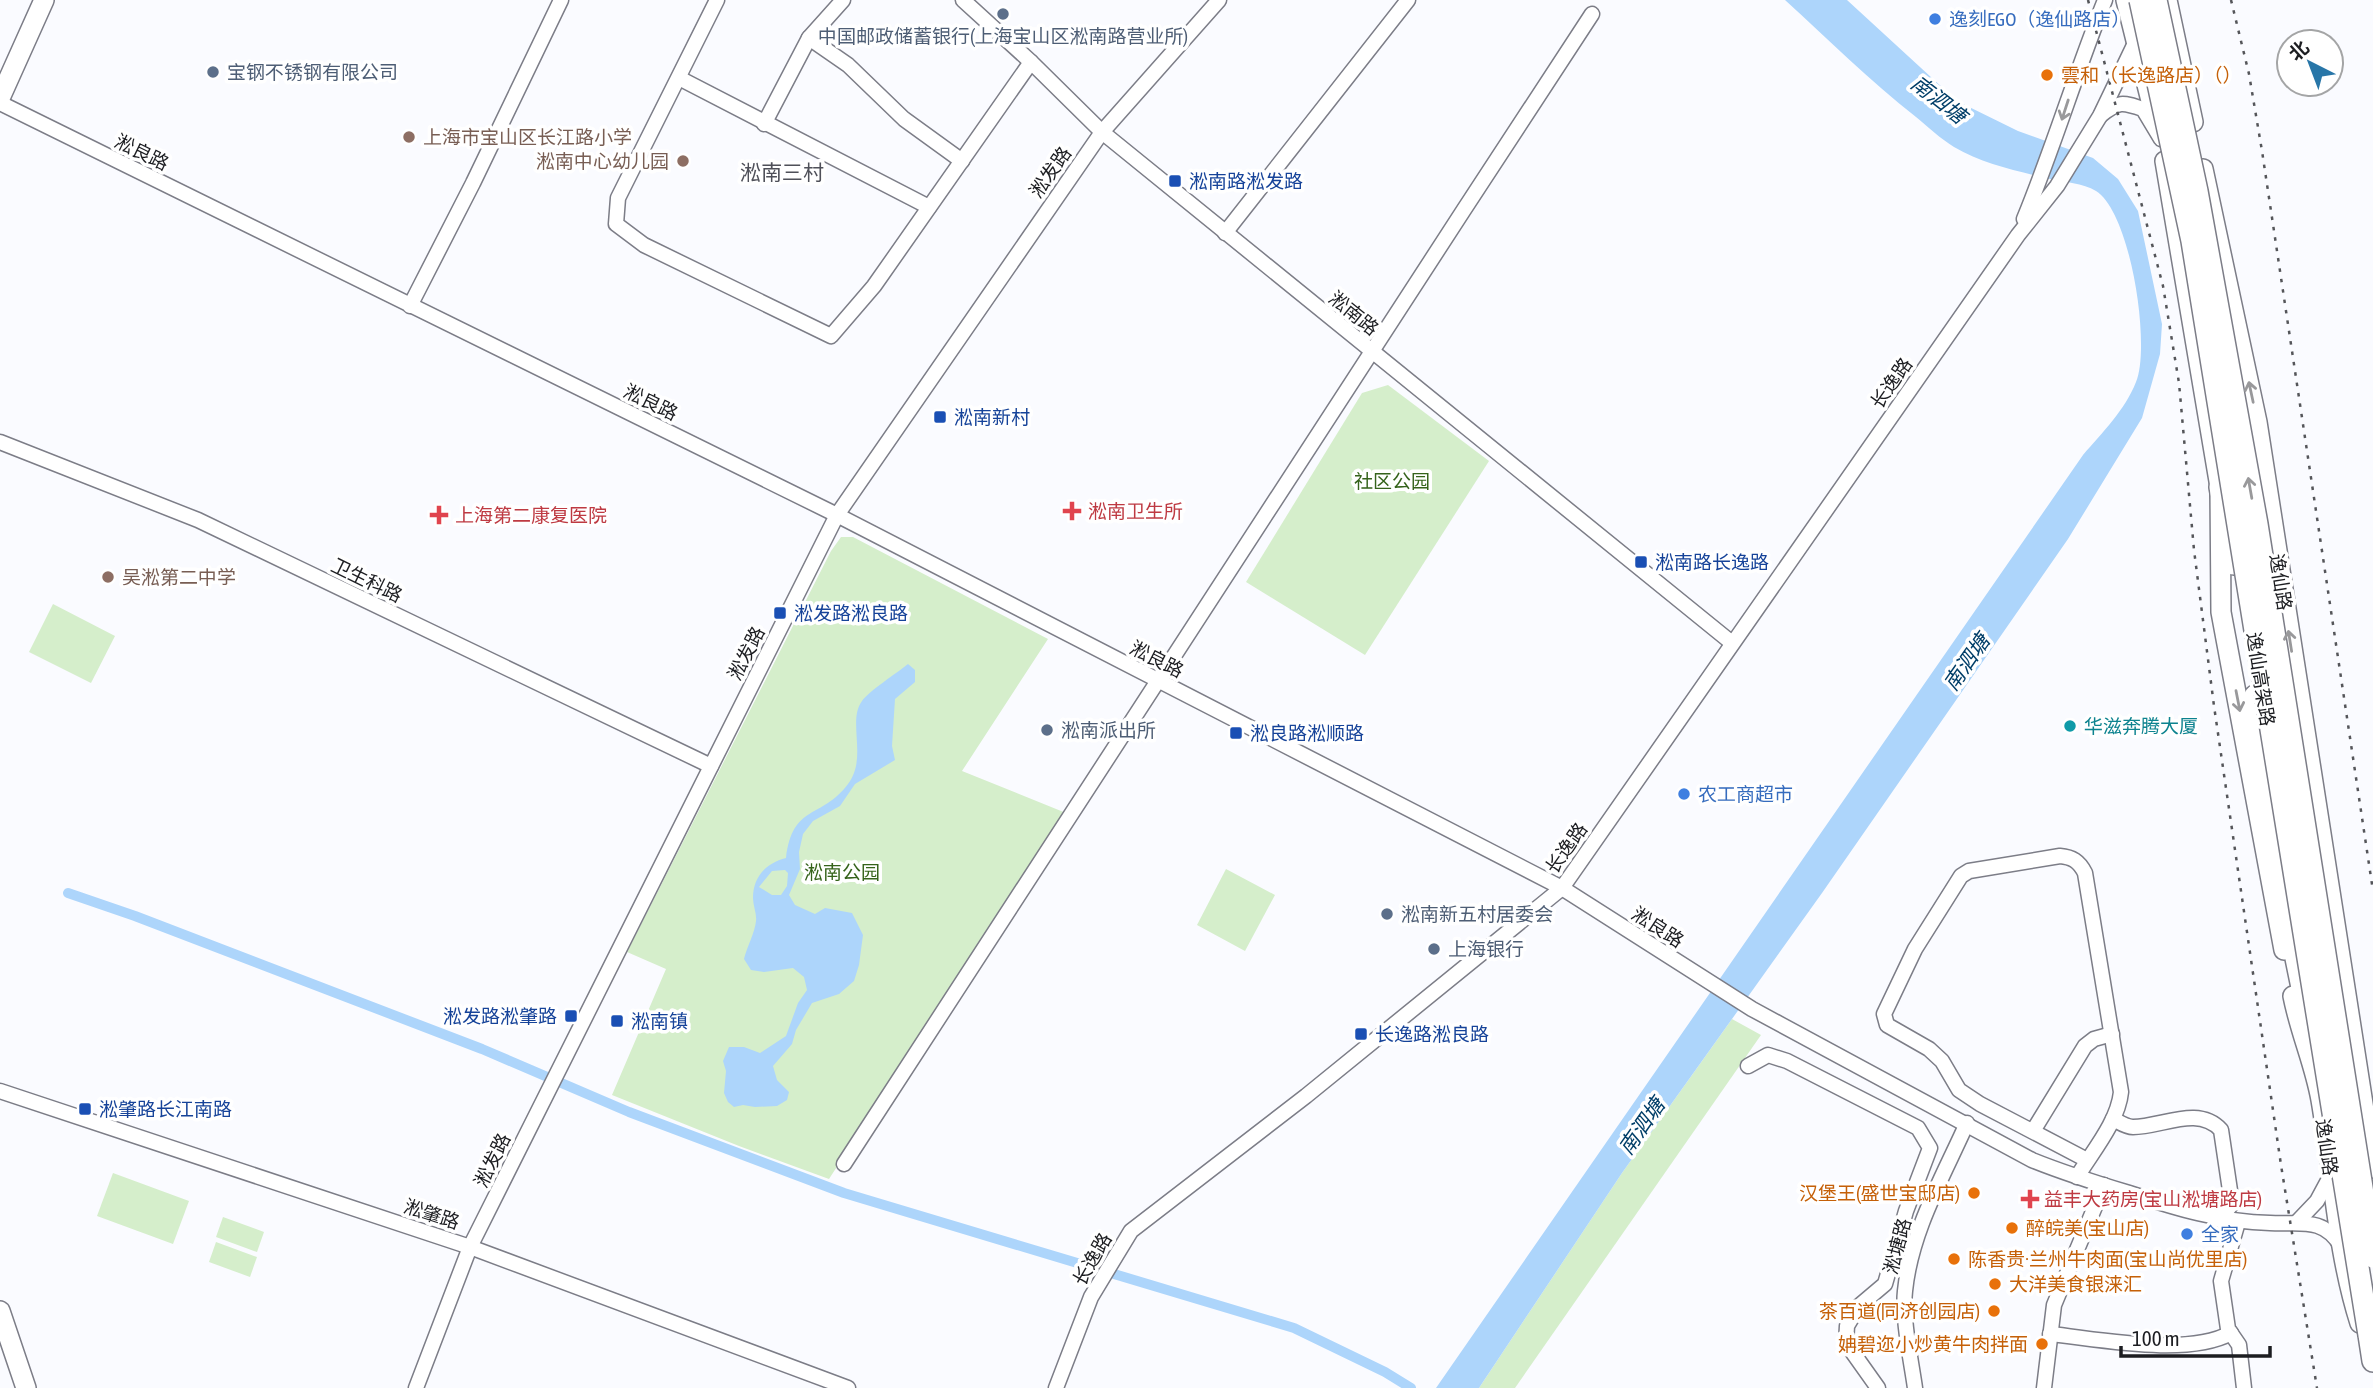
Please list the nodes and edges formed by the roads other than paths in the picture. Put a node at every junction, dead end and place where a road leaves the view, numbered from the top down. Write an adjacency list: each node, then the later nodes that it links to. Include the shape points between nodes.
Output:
1 (46, 0): 18 (main road)
2 (561, 0): 27 (street)
3 (718, 0): 17 (street)
4 (843, 0): 14 (street)
5 (963, 0): 16 (street, 淞南路)
6 (1219, 0): 21 (street, 淞发路)
7 (1408, 0): 25 (street)
8 (2105, 0): 26 (street, 长逸路, one-way to 26)
9 (2126, 0): 15 (main road, 逸仙路)
10 (2140, 0): 37 (highway, 逸仙高架路, bridge, via 2192,241)
11 (2156, 0): 54 (highway, 逸仙高架路, one-way to 11, bridge, via 2257,524 2197,191)
12 (2165, 0): 15 (street, 长逸路); 45 (main road, 逸仙路, one-way to 12, via 2257,422)
13 (1592, 14): 28 (street)
14 (809, 38): 20 (street); 23 (street)
15 (2136, 40): 19 (street, 长逸路); 22 (main road, 逸仙路)
16 (1031, 62): 21 (street, 淞南路); 23 (street)
17 (678, 78): 20 (street); 24 (street, via 618,198 616,224 644,245 831,336 874,286)
18 (0, 100): 27 (street, 淞良路)
19 (2100, 116): 22 (street, via 2115,104 2143,109); 26 (street, 长逸路, via 2057,186)
20 (764, 124): 24 (street)
21 (1102, 132): 25 (street, 淞南路); 31 (street, 淞发路)
22 (2161, 139): 30 (main road, 逸仙路)
23 (962, 161): 24 (street)
24 (929, 207)
25 (1225, 233): 28 (street, 淞南路)
26 (2018, 235): 32 (street, 长逸路)
27 (410, 306): 31 (street, 淞良路)
28 (1370, 351): 32 (street, 淞南路); 33 (street)
29 (0, 442): 34 (street, 卫生科路, via 198,520)
30 (2220, 487): 37 (highway, bridge, via 2290,929 2307,1014); 46 (main road, 逸仙路, one-way to 46, via 2221,612 2295,1007 2321,1098); 58 (main road, 逸仙路, via 2251,581)
31 (837, 515): 33 (street, 淞良路); 34 (street, 淞发路)
32 (1732, 643): 35 (street, 长逸路)
33 (1159, 682): 35 (street, 淞良路); 44 (street)
34 (711, 766): 52 (street, 淞发路)
35 (1562, 888): 41 (street, 淞良路, via 1752,1009); 62 (street, 长逸路, via 1131,1231 1091,1297)
36 (2112, 1034): 40 (street, via 2120,1092); 42 (street, via 2085,1046); 42 (street, via 2085,873 2077,861 2060,856 1965,873 1915,949 1884,1020 1936,1055 1959,1090)
37 (2324, 1061): 58 (highway, 逸仙高架路, bridge)
38 (1748, 1066): 63 (street, via 1768,1055 1787,1061 1918,1128 1930,1148 1885,1284 1859,1306 1847,1326 1846,1343)
39 (0, 1091): 52 (street, 淞肇路)
40 (2113, 1119): 43 (street); 49 (street, via 2130,1128 2200,1117 2215,1122 2221,1130 2232,1204)
41 (1967, 1123): 47 (street, 淞良路, via 2032,1160); 64 (street, 淞塘路, via 1912,1252 1905,1293)
42 (2033, 1130): 43 (street)
43 (2087, 1160): 47 (street)
44 (844, 1164)
45 (2373, 1168)
46 (2331, 1175): 51 (street, via 2317,1201); 53 (main road, 逸仙路)
47 (2077, 1177): 48 (street, 淞良路)
48 (2104, 1185): 49 (street, 淞良路); 57 (street, via 2054,1306)
49 (2219, 1220): 50 (street, 淞良路)
50 (2238, 1222): 51 (street, 淞良路); 56 (street, via 2221,1281)
51 (2297, 1222): 53 (street, 淞良路, via 2331,1232)
52 (470, 1247): 60 (street, 淞发路); 61 (street, 淞肇路)
53 (2342, 1247): 58 (main road, 逸仙路)
54 (2373, 1257)
55 (0, 1311): 59 (main road)
56 (2231, 1333): 57 (street, via 2168,1346); 66 (street, via 2239,1345)
57 (2050, 1334): 65 (street)
58 (2372, 1360)
59 (26, 1388)
60 (416, 1388)
61 (848, 1388)
62 (1056, 1388)
63 (1878, 1388)
64 (1915, 1388)
65 (2044, 1388)
66 (2244, 1388)

